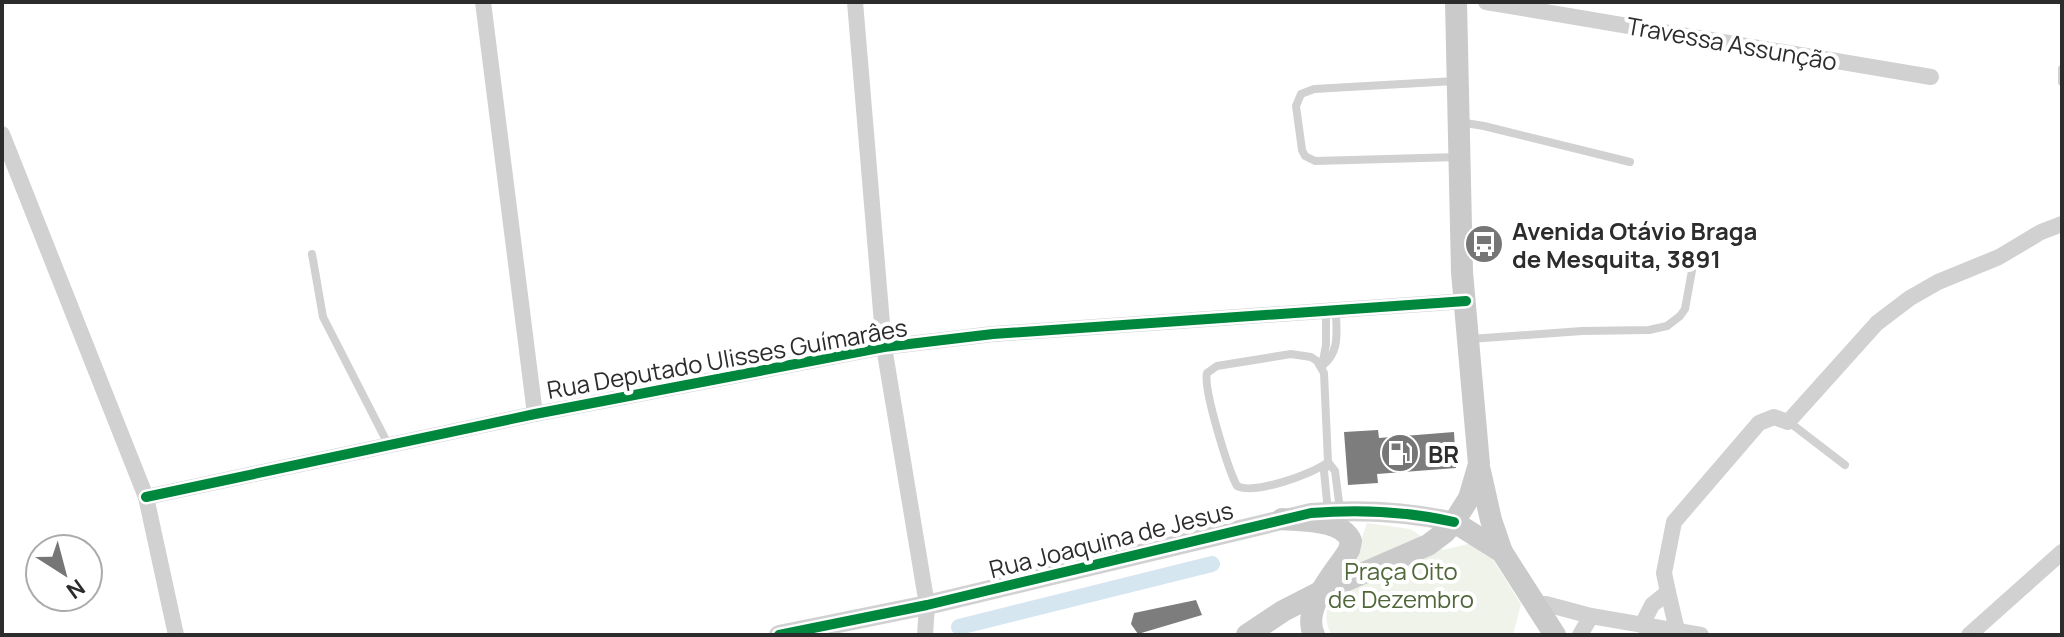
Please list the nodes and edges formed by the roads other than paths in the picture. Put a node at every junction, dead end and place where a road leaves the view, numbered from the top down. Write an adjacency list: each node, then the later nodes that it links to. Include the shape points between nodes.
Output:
1 (483, 2): 21 (street)
2 (855, 2): 19 (street)
3 (1456, 2): 7 (main road)
4 (1486, 2): 6 (street, Travessa Assunção)
5 (2062, 69): 8 (lane)
6 (1931, 77)
7 (1456, 81): 9 (main road); 11 (lane, via 1314,89 1301,94 1296,106 1302,150 1309,160)
8 (2062, 82)
9 (1458, 122): 11 (main road); 12 (lane)
10 (2, 134): 27 (street)
11 (1459, 157): 16 (main road)
12 (1630, 162)
13 (2062, 224): 22 (street, via 1910,298 1877,323)
14 (312, 254): 23 (lane, via 323,317)
15 (1693, 265): 18 (lane, via 1685,309 1667,326)
16 (1466, 301): 17 (street, Rua Deputado Ulisses Guímarâes); 18 (main road)
17 (1331, 310): 19 (street, Rua Deputado Ulisses Guímarâes); 20 (lane)
18 (1469, 339): 25 (main road)
19 (884, 347): 21 (street, Rua Deputado Ulisses Guímarâes); 36 (street)
20 (1322, 366): 24 (lane); 24 (lane, via 1311,357 1291,354 1217,366 1205,379 1237,486 1249,489 1308,474)
21 (535, 414): 23 (street, Rua Deputado Ulisses Guímarâes)
22 (1788, 422): 26 (lane); 34 (street, via 1774,417 1759,423 1680,513 1664,573)
23 (388, 445): 27 (street, Rua Deputado Ulisses Guímarâes)
24 (1328, 462): 28 (lane, via 1335,471)
25 (1479, 464): 30 (main road, via 1469,498); 31 (main road)
26 (1845, 465)
27 (146, 497): 40 (street)
28 (1334, 511): 29 (street, Rua Joaquina de Jesus); 30 (street, Rua Joaquina de Jesus, via 1389,510)
29 (1282, 519): 33 (main road, via 1348,534 1349,550); 36 (street, Rua Joaquina de Jesus)
30 (1454, 522): 31 (main road); 33 (main road, via 1428,545)
31 (1502, 552): 35 (main road)
32 (2062, 552): 49 (street)
33 (1322, 591): 43 (main road); 44 (main road, via 1312,617)
34 (1668, 592): 38 (street, via 1652,605); 39 (street)
35 (1535, 604): 37 (street); 45 (main road); 46 (main road)
36 (927, 605): 41 (street, Rua Joaquina de Jesus); 42 (street)
37 (1591, 616): 38 (street); 47 (street)
38 (1642, 625): 39 (street)
39 (1677, 630): 48 (street)
40 (176, 635)
41 (779, 635)
42 (925, 635)
43 (1247, 635)
44 (1314, 635)
45 (1530, 635)
46 (1555, 635)
47 (1580, 635)
48 (1701, 635)
49 (1969, 635)

